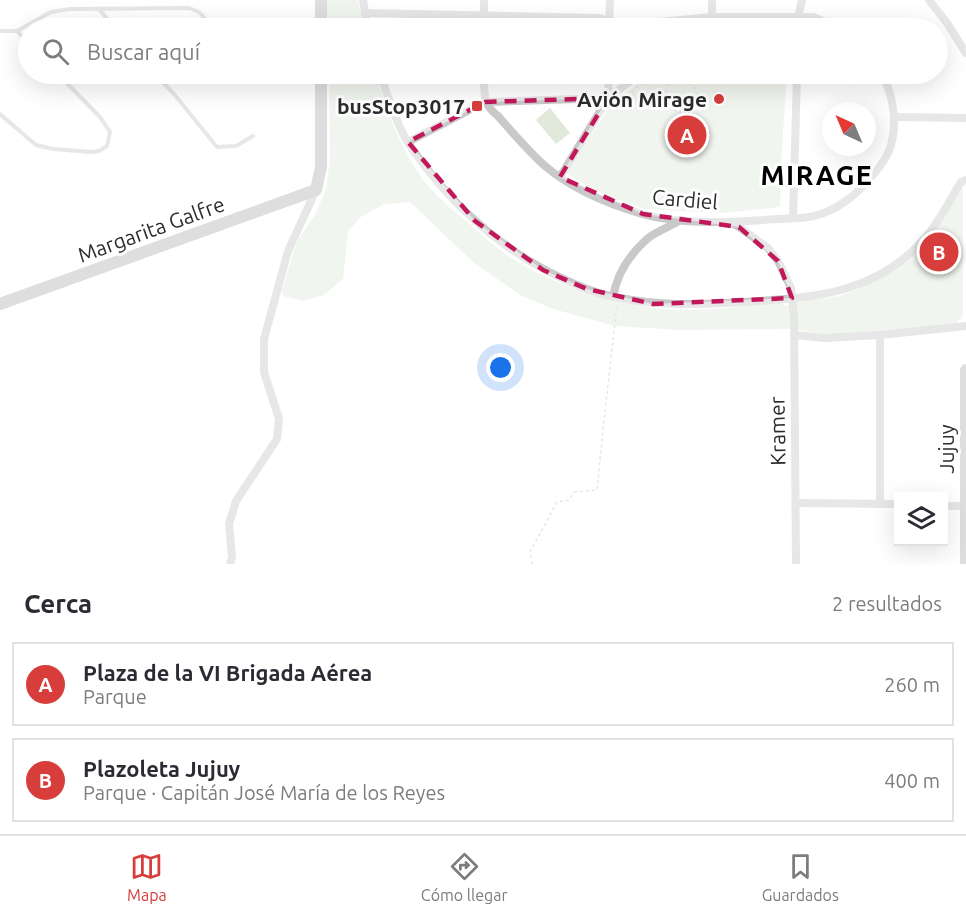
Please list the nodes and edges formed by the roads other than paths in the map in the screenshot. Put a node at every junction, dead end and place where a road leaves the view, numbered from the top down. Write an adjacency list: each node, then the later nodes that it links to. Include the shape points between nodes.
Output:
1 (321, 0): 16 (street)
2 (363, 0): 9 (street)
3 (484, 0): 10 (street)
4 (610, 0): 20 (street)
5 (712, 0): 12 (street)
6 (802, 0): 11 (street)
7 (930, 0): 23 (street)
8 (99, 9): 13 (lane, via 51,12); 14 (lane); 15 (lane, via 189,8)
9 (365, 14): 10 (street); 17 (street)
10 (483, 15): 18 (street); 19 (street)
11 (798, 16): 12 (street); 22 (street)
12 (712, 17): 21 (street)
13 (40, 18)
14 (106, 18)
15 (205, 18)
16 (321, 18)
17 (366, 18)
18 (483, 18)
19 (600, 18)
20 (609, 18)
21 (701, 18)
22 (815, 18)
23 (943, 18)
24 (948, 25): 27 (street)
25 (0, 31): 26 (lane)
26 (17, 31)
27 (966, 53)
28 (68, 84): 39 (lane, via 110,132 107,146 91,152 36,145)
29 (164, 84): 42 (lane, via 217,147 236,146)
30 (321, 84): 46 (street, via 321,167)
31 (384, 84): 43 (street)
32 (484, 84): 38 (street)
33 (609, 84): 37 (street)
34 (627, 84): 37 (street)
35 (797, 84): 47 (street)
36 (885, 84): 40 (street)
37 (608, 98): 38 (street); 44 (street)
38 (485, 102): 43 (street); 44 (street, Cardiel)
39 (0, 114)
40 (895, 117): 41 (street); 47 (street, Cardiel, via 888,153 861,189 833,210)
41 (966, 118)
42 (252, 136)
43 (408, 142): 50 (street, via 444,191 505,246 564,280)
44 (560, 177): 48 (street, Cardiel, via 621,207)
45 (966, 180): 51 (street, via 931,230 890,268 842,291)
46 (316, 190): 52 (street, Margarita Galfre); 62 (street, via 288,250 264,339 264,372 279,419 277,439 236,501 229,524)
47 (793, 218): 49 (street, Cardiel)
48 (681, 220): 49 (street, Cardiel); 50 (street, via 648,238 625,263 615,283)
49 (715, 221): 51 (street, Kramer, via 730,222 768,248 782,268)
50 (615, 297): 51 (street, via 687,305)
51 (792, 298): 54 (street, Kramer)
52 (0, 304)
53 (966, 326): 55 (street)
54 (794, 335): 55 (street); 57 (street, Kramer)
55 (880, 335): 58 (street)
56 (966, 370): 61 (street, Jujuy)
57 (796, 503): 58 (street); 63 (street, Kramer)
58 (880, 504): 59 (street)
59 (894, 504)
60 (948, 506): 61 (street)
61 (966, 506): 64 (street, Jujuy)
62 (230, 564)
63 (796, 564)
64 (966, 564)

